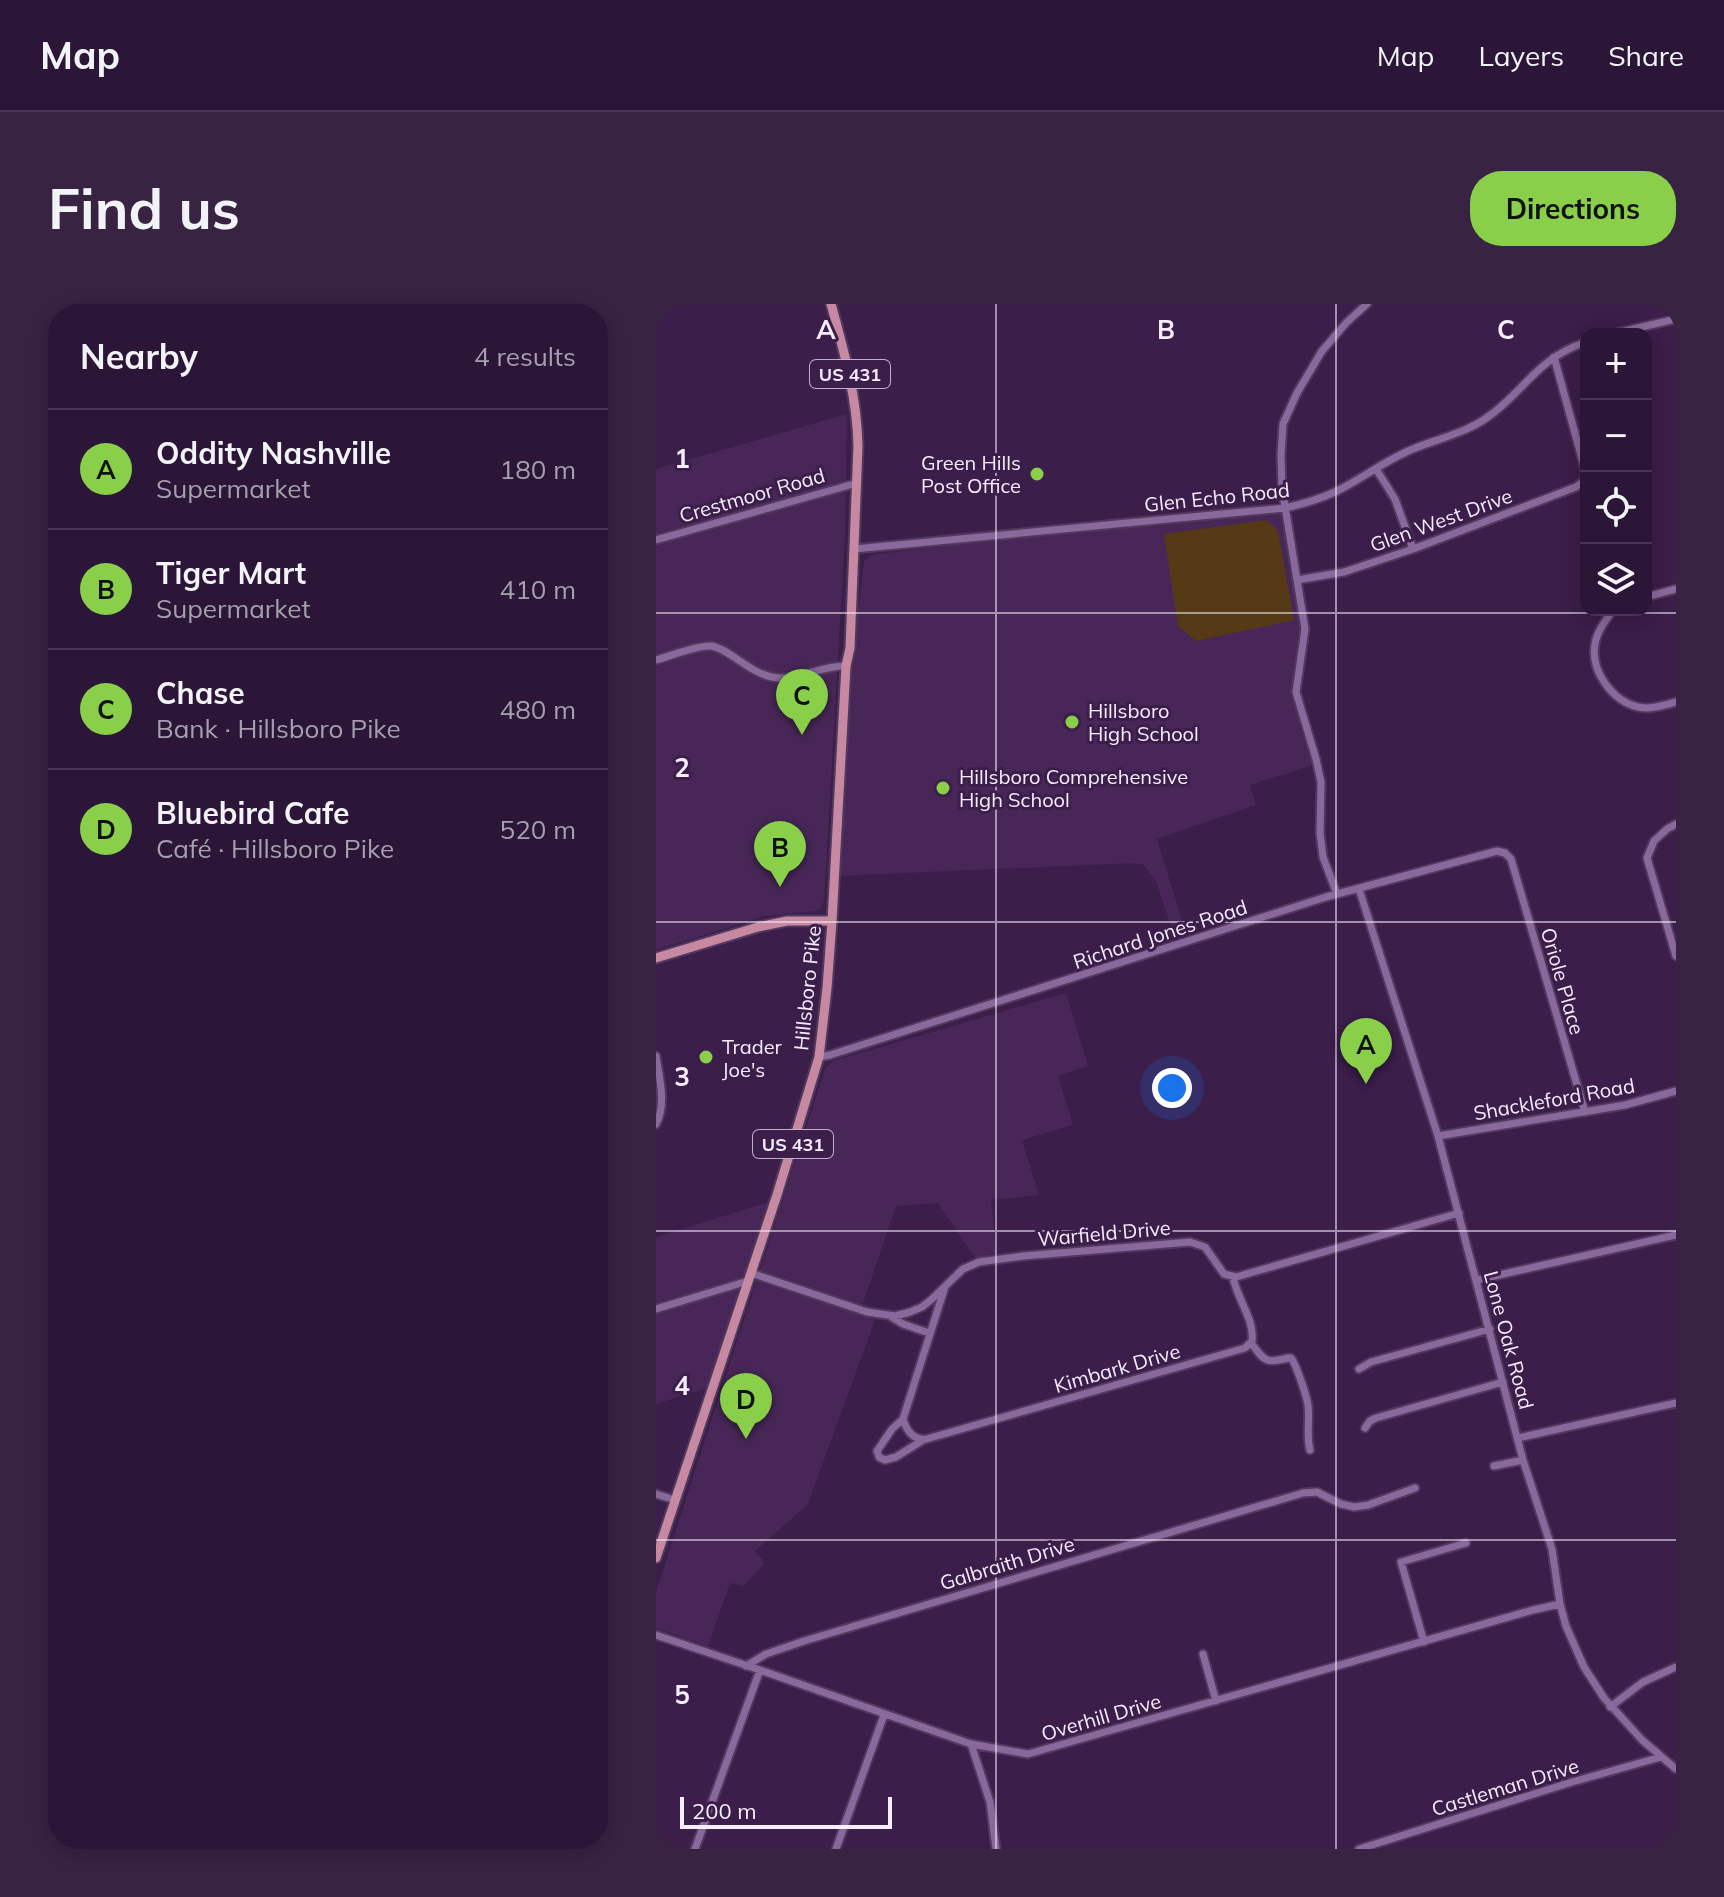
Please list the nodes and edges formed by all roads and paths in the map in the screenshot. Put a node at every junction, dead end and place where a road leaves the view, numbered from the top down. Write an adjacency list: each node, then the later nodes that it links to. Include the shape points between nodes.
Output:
1 (831, 304): 10 (main road, Hillsboro Pike / US 431, via 855,405)
2 (1367, 304): 12 (street, via 1322,351 1283,424)
3 (1671, 304): 4 (street)
4 (1676, 319): 5 (street)
5 (1638, 328)
6 (1580, 345): 7 (street, Glen Echo Road)
7 (1554, 357): 8 (street, Glen Echo Road, via 1482,421); 9 (street)
8 (1376, 469): 12 (street, Glen Echo Road, via 1335,492); 15 (street, via 1395,499)
9 (1586, 472)
10 (857, 483): 13 (street, Crestmoor Road); 14 (main road, Hillsboro Pike / US 431)
11 (1580, 484): 15 (street, Glen West Drive)
12 (1285, 508): 14 (street, Glen Echo Road); 16 (street)
13 (656, 540)
14 (854, 549): 21 (main road, Hillsboro Pike / US 431)
15 (1413, 549): 16 (street, Glen West Drive, via 1344,572)
16 (1297, 580): 26 (street, via 1305,629 1296,692 1321,782 1323,857)
17 (1676, 589): 18 (street)
18 (1652, 595)
19 (1608, 616): 22 (street, via 1595,639 1593,656 1615,696 1639,707)
20 (656, 660): 21 (street, via 707,646 773,677)
21 (846, 666): 27 (main road, Hillsboro Pike / US 431)
22 (1676, 702)
23 (1676, 824): 28 (street, via 1654,841 1647,858)
24 (1511, 859): 25 (street, Richard Jones Road, via 1497,851); 33 (street, Oriole Place)
25 (1359, 889): 26 (street, Richard Jones Road); 35 (street, Lone Oak Road)
26 (1337, 894): 31 (street, Richard Jones Road)
27 (832, 921): 29 (main road, via 758,927); 31 (main road, Hillsboro Pike / US 431)
28 (1676, 954)
29 (656, 958)
30 (656, 1056): 34 (street, via 661,1102)
31 (819, 1057): 38 (main road, Hillsboro Pike / US 431)
32 (1676, 1091): 33 (street, Shackleford Road)
33 (1585, 1112): 35 (street, Shackleford Road)
34 (656, 1124)
35 (1438, 1136): 36 (street, Lone Oak Road)
36 (1459, 1213): 39 (street); 40 (street, Lone Oak Road)
37 (1676, 1235): 40 (street)
38 (750, 1277): 42 (street); 43 (street); 59 (main road, Hillsboro Pike / US 431)
39 (1233, 1277): 41 (street, Warfield Drive, via 1221,1272 1203,1245 1186,1242 987,1261 963,1269); 46 (street, via 1252,1328)
40 (1477, 1280): 44 (street, Lone Oak Road)
41 (945, 1288): 43 (street, Warfield Drive, via 922,1307); 45 (street, Kimbark Drive)
42 (656, 1309)
43 (890, 1316): 45 (street)
44 (1490, 1329): 47 (street); 48 (street, Lone Oak Road)
45 (929, 1333): 50 (street, Kimbark Drive)
46 (1251, 1343): 53 (street, Kimbark Drive); 54 (street, via 1266,1361 1291,1358 1297,1364 1308,1404)
47 (1359, 1369)
48 (1503, 1382): 51 (street, via 1376,1418); 52 (street, Lone Oak Road)
49 (1676, 1403): 52 (street)
50 (903, 1419): 53 (street, via 913,1437); 53 (street, Kimbark Drive, via 878,1448 879,1457 892,1458)
51 (1365, 1428)
52 (1518, 1438): 55 (street, Lone Oak Road)
53 (923, 1440)
54 (1310, 1450)
55 (1523, 1460): 56 (street); 62 (street, Lone Oak Road, via 1552,1549)
56 (1494, 1466)
57 (1415, 1488): 66 (street, Galbraith Drive, via 1354,1507 1317,1492 1280,1499 804,1641)
58 (656, 1494): 59 (street)
59 (675, 1500): 61 (main road, Hillsboro Pike / US 431)
60 (1466, 1543): 64 (street, via 1401,1562)
61 (656, 1558)
62 (1560, 1604): 64 (street, Overhill Drive); 70 (street, Lone Oak Road, via 1579,1656)
63 (656, 1635): 66 (street, Overhill Drive)
64 (1424, 1642): 69 (street, Overhill Drive)
65 (1203, 1654): 69 (street)
66 (746, 1666): 68 (street, Overhill Drive)
67 (1676, 1667): 70 (street, via 1643,1682)
68 (760, 1670): 71 (street, Overhill Drive); 75 (street)
69 (1216, 1701): 72 (street, Overhill Drive, via 1028,1754)
70 (1610, 1707): 73 (street, Lone Oak Road)
71 (884, 1715): 72 (street, Overhill Drive); 76 (street)
72 (971, 1744): 77 (street, via 990,1802)
73 (1661, 1757): 74 (street, Lone Oak Road); 78 (street, Castleman Drive)
74 (1676, 1769)
75 (695, 1849)
76 (836, 1849)
77 (996, 1849)
78 (1359, 1849)

